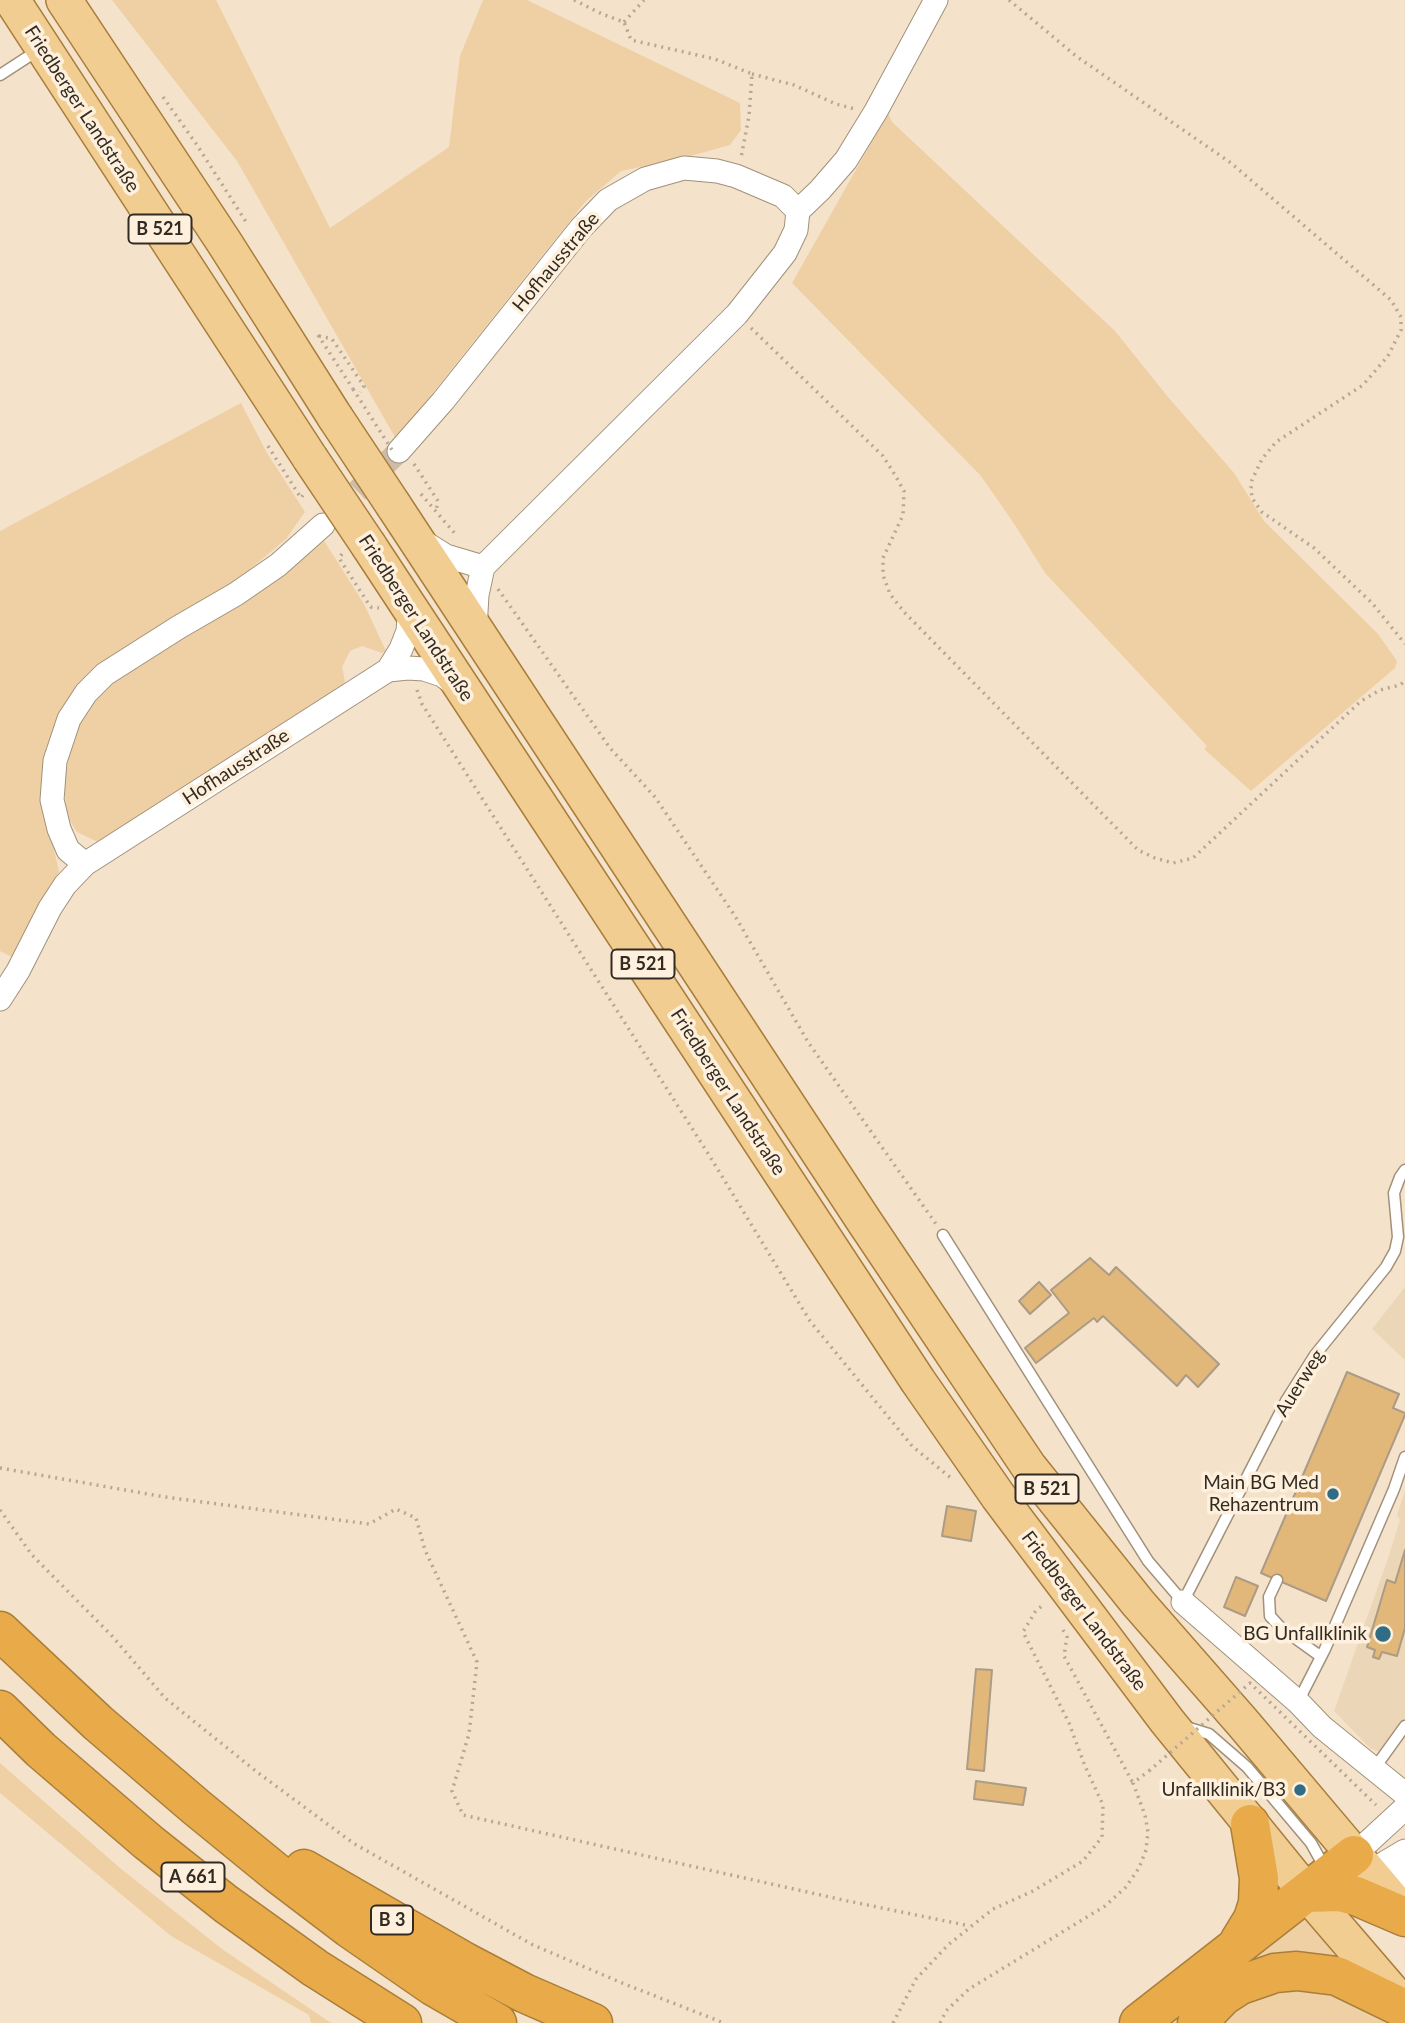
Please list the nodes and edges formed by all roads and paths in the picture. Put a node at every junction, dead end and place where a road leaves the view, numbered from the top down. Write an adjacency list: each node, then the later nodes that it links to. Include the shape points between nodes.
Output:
1 (12, 0): 8 (main road, Friedberger Landstraße / B 521)
2 (64, 0): 18 (main road, Friedberger Landstraße / B 521, via 217,231)
3 (574, 0): 7 (path)
4 (644, 0): 7 (path)
5 (936, 0): 11 (street)
6 (1009, 0): 15 (path, via 1076,56 1231,163 1391,300)
7 (624, 22): 9 (path, via 631,40 715,59)
8 (43, 48): 10 (lane); 25 (main road, Friedberger Landstraße / B 521, bridge, via 310,458)
9 (752, 74): 11 (path, via 856,110); 12 (path, via 749,116)
10 (0, 75)
11 (876, 111): 13 (street, via 846,160)
12 (736, 176): 13 (street, Hofhausstraße, via 783,196); 20 (street, Hofhausstraße, via 684,168 645,179 608,200 443,401)
13 (798, 211): 14 (street, via 796,230 785,253)
14 (737, 314): 26 (street); 32 (path, via 883,456 904,491 904,515 883,558 890,594 1138,850 1172,863 1193,858 1361,701)
15 (1403, 328): 30 (path, via 1388,356 1363,385 1276,442 1262,459 1251,489 1262,512 1314,548 1372,603)
16 (317, 335): 17 (path, via 332,339 364,386)
17 (360, 392)
18 (344, 403): 20 (path, bridge); 22 (main road, Friedberger Landstraße / B 521, bridge)
19 (271, 452): 21 (path)
20 (403, 458): 23 (path, via 438,500)
21 (299, 495)
22 (405, 497): 23 (main road, Friedberger Landstraße / B 521); 23 (path)
23 (425, 524): 26 (path); 26 (street, via 446,556); 29 (main road, Friedberger Landstraße / B 521)
24 (323, 525): 34 (street, via 278,565 105,674 86,694 69,719 55,761 52,800 68,850)
25 (356, 550): 27 (path, via 339,558); 28 (main road, Friedberger Landstraße / B 521)
26 (483, 566): 29 (street); 37 (path, via 610,748 654,797 735,915 808,1042)
27 (368, 603)
28 (410, 607): 31 (street, Hofhausstraße); 33 (main road, Friedberger Landstraße / B 521)
29 (475, 629): 61 (main road, Friedberger Landstraße / B 521, via 1030,1467 1138,1603 1243,1723)
30 (1405, 645)
31 (398, 669): 33 (street, via 424,669); 34 (street, Hofhausstraße); 40 (path, via 810,1321 912,1446)
32 (1405, 681)
33 (463, 690): 51 (main road, Friedberger Landstraße / B 521, via 918,1381 1055,1574)
34 (85, 864): 35 (street, Hofhausstraße, via 50,908)
35 (0, 999)
36 (1405, 1170): 44 (lane, Auerweg, via 1394,1193 1395,1251 1293,1390)
37 (943, 1235): 44 (lane, via 1148,1561)
38 (1405, 1457): 41 (lane)
39 (0, 1468): 64 (path, via 165,1497 369,1524 396,1509 416,1518 425,1549 477,1662 469,1734 452,1791 463,1815)
40 (953, 1480)
41 (1399, 1490): 48 (lane)
42 (0, 1510): 70 (path, via 32,1555 165,1698 353,1843 533,1945)
43 (1277, 1580): 48 (lane, via 1269,1597 1270,1616)
44 (1184, 1602): 49 (street)
45 (1044, 1604): 64 (path, via 1023,1632 1069,1723 1103,1805 1102,1837 1083,1861)
46 (1060, 1626): 54 (path, via 1067,1637 1064,1656)
47 (0, 1631): 57 (highway, A 661)
48 (1320, 1656): 49 (lane)
49 (1298, 1702): 53 (street)
50 (0, 1710): 67 (highway, A 661, via 148,1842 226,1904)
51 (1167, 1721): 59 (main road, Friedberger Landstraße / B 521); 61 (lane, via 1209,1734 1247,1767)
52 (1405, 1726): 53 (lane)
53 (1374, 1769): 55 (street)
54 (1133, 1783): 56 (path, bridge, via 1250,1683); 72 (path, via 1148,1832 1139,1868 1126,1887 1105,1906 969,1989)
55 (1405, 1794)
56 (1376, 1805)
57 (196, 1807): 68 (highway, A 661, via 349,1928); 69 (highway, B 3, via 465,1962)
58 (1405, 1808): 61 (street)
59 (1250, 1824): 61 (main road, Friedberger Landstraße / B 521); 65 (highway, via 1259,1878 1258,1903)
60 (1405, 1853): 61 (street, via 1391,1861); 62 (street, via 1401,1878)
61 (1332, 1875): 63 (highway, via 1356,1896); 65 (highway); 66 (main road, Friedberger Landstraße / B 521, via 1349,1942)
62 (1405, 1908)
63 (1405, 1916)
64 (970, 1926): 71 (path, via 916,1979)
65 (1233, 1950): 73 (highway)
66 (1405, 2008): 74 (highway, via 1338,1976 1286,1972 1240,1985)
67 (402, 2023)
68 (497, 2023)
69 (593, 2023)
70 (724, 2023)
71 (893, 2023)
72 (940, 2023)
73 (1139, 2023)
74 (1197, 2023)

